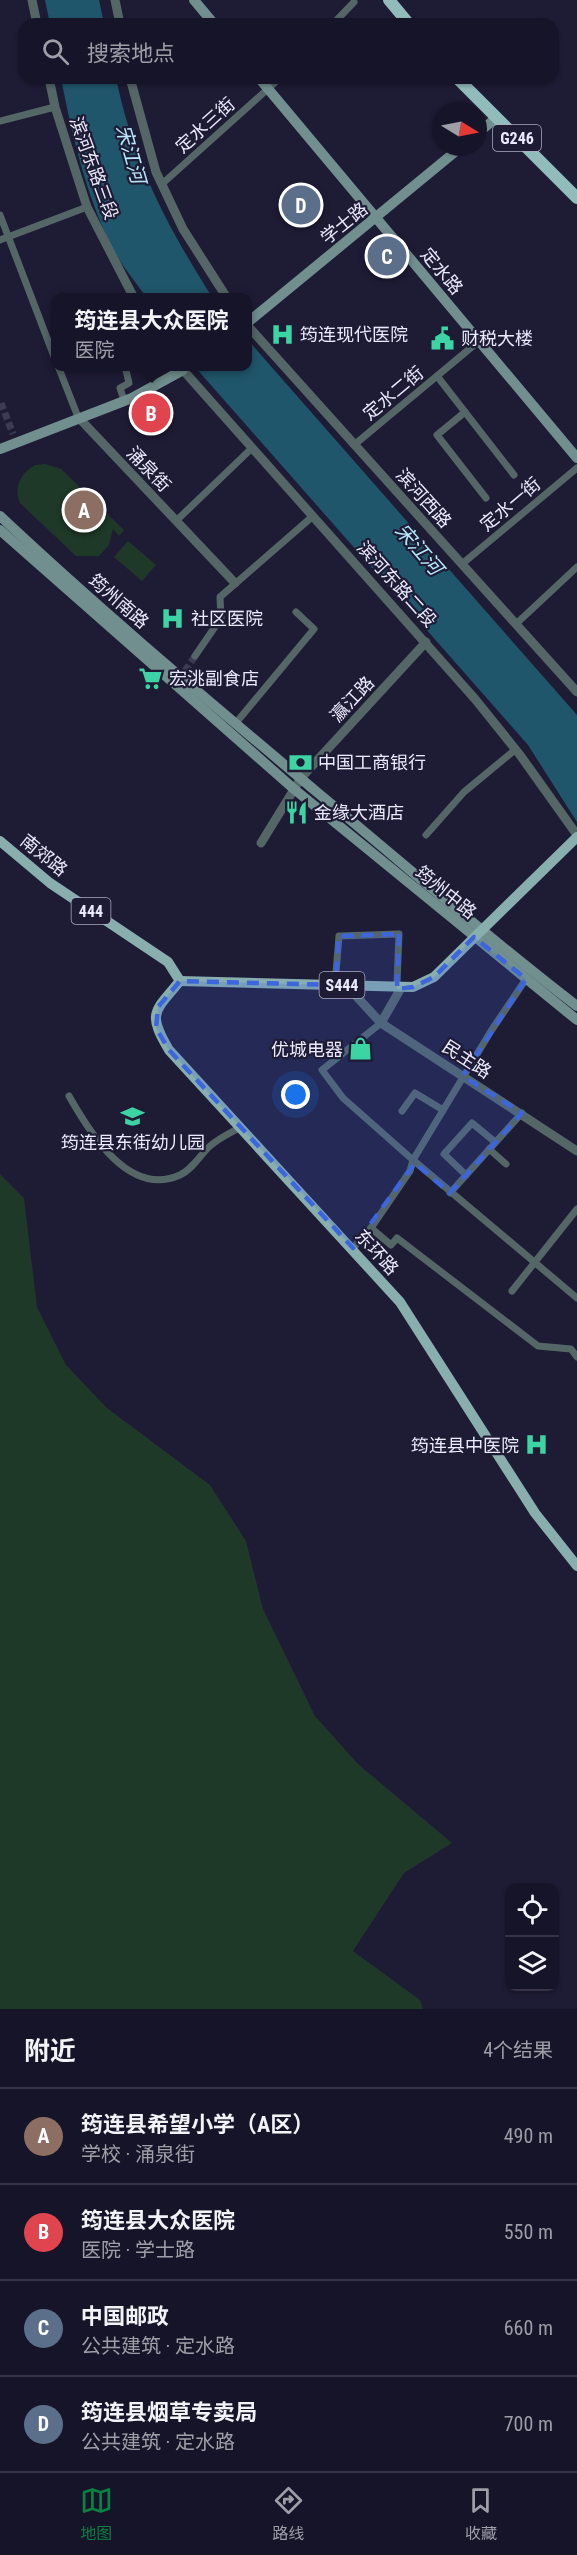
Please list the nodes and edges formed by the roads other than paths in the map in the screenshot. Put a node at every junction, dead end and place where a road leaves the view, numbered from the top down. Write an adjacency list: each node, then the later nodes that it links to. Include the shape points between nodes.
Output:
1 (32, 0): 6 (street)
2 (115, 0): 7 (street)
3 (194, 0): 8 (main road)
4 (389, 0): 10 (highway)
5 (354, 2): 9 (street)
6 (36, 18)
7 (119, 18)
8 (209, 18)
9 (339, 18)
10 (404, 18)
11 (50, 84): 17 (street, 滨河东路三段)
12 (132, 84): 22 (street)
13 (264, 84): 16 (main road, 定水路)
14 (274, 84): 16 (street, 定水三街)
15 (463, 84): 18 (highway, G246)
16 (269, 90): 22 (street, 定水三街); 26 (main road, 定水路)
17 (55, 107): 19 (street); 24 (street, 滨河东路三段)
18 (496, 118): 20 (main road); 23 (highway, G246)
19 (0, 121)
20 (487, 126)
21 (450, 156): 26 (main road, 学士路)
22 (162, 184): 29 (street, via 183,229)
23 (577, 198)
24 (87, 207): 27 (street); 28 (street, 滨河东路三段)
25 (0, 215): 27 (street)
26 (376, 218): 30 (main road, 学士路); 32 (main road, 定水路)
27 (4, 238): 33 (street)
28 (132, 293)
29 (224, 293)
30 (252, 320)
31 (252, 330): 42 (street, 滨河西路)
32 (479, 341): 38 (street, 定水二街); 45 (main road, 定水路)
33 (51, 350)
34 (60, 371): 41 (street, 涌泉街)
35 (126, 371): 39 (street, via 129,383 120,388)
36 (178, 371): 39 (main road)
37 (187, 371): 43 (street, 滨河东路二段)
38 (437, 376): 40 (street); 42 (street, 定水二街)
39 (124, 400): 41 (main road)
40 (465, 412): 47 (street); 48 (street, via 437,435)
41 (78, 417): 44 (main road, via 15,438); 51 (street, 涌泉街)
42 (354, 445): 53 (street, 滨河西路)
43 (252, 448): 50 (street, 滨河东路二段); 51 (street)
44 (0, 449)
45 (577, 458)
46 (577, 468): 53 (street, 定水一街)
47 (514, 475)
48 (486, 498)
49 (0, 516): 61 (main road, 筠州南路, via 64,576 184,674)
50 (313, 516): 55 (street, via 244,580); 58 (street, 滨河东路二段)
51 (176, 521): 55 (street, 涌泉街)
52 (2, 535): 64 (main road, 筠州南路)
53 (462, 564): 57 (street, 滨河西路)
54 (577, 567): 57 (street)
55 (235, 583): 59 (street, via 220,597 221,618)
56 (297, 612): 61 (street, via 314,629)
57 (516, 624): 60 (street, 滨河西路)
58 (426, 642): 62 (street, 滨河东路二段); 63 (street, 瀛江路)
59 (195, 656)
60 (577, 692)
61 (235, 724): 63 (main road, 筠州南路)
62 (516, 749): 65 (street, via 464,792); 66 (street, 滨河东路二段)
63 (301, 778): 64 (street, 瀛江路); 69 (main road, 筠州中路)
64 (294, 789): 68 (street, 瀛江路); 69 (main road, 筠州中路)
65 (426, 835)
66 (577, 836): 69 (main road, S444)
67 (0, 841): 71 (main road, 南郊路 / 444, via 50,883 168,962)
68 (261, 843)
69 (478, 933): 70 (main road, 筠州中路); 73 (main road, S444, via 434,977); 74 (main road, 筠州中路)
70 (526, 979): 75 (main road, 筠州中路); 77 (street)
71 (180, 981): 72 (main road, S444); 82 (main road, 东环路, via 158,1007 156,1028 169,1050)
72 (340, 985): 73 (main road, S444); 73 (street, via 339,936 399,934 397,983); 76 (street, 民主路)
73 (401, 988): 76 (street)
74 (577, 1006)
75 (577, 1020)
76 (381, 1023): 77 (street, 民主路); 86 (street, via 322,1070 343,1098)
77 (463, 1076): 79 (street); 81 (street, 民主路)
78 (69, 1096): 82 (street, via 126,1172 153,1179 181,1175 209,1146)
79 (443, 1110): 80 (street, via 415,1093); 86 (street)
80 (402, 1111)
81 (522, 1113): 83 (street); 85 (street, 民主路)
82 (241, 1127): 92 (main road, 东环路)
83 (495, 1142): 84 (street); 88 (street, via 472,1123 444,1154)
84 (489, 1149): 87 (street); 88 (street)
85 (577, 1151)
86 (412, 1160): 89 (street); 91 (street, via 410,1171)
87 (506, 1164)
88 (466, 1176): 89 (street)
89 (450, 1193): 93 (street)
90 (577, 1209): 93 (street)
91 (371, 1228): 92 (street); 96 (street, via 391,1245 397,1238 538,1346 571,1349)
92 (353, 1248): 97 (main road, 东环路, via 400,1302 535,1513)
93 (534, 1263): 94 (street); 95 (street)
94 (512, 1291)
95 (577, 1298)
96 (577, 1357)
97 (577, 1566)

